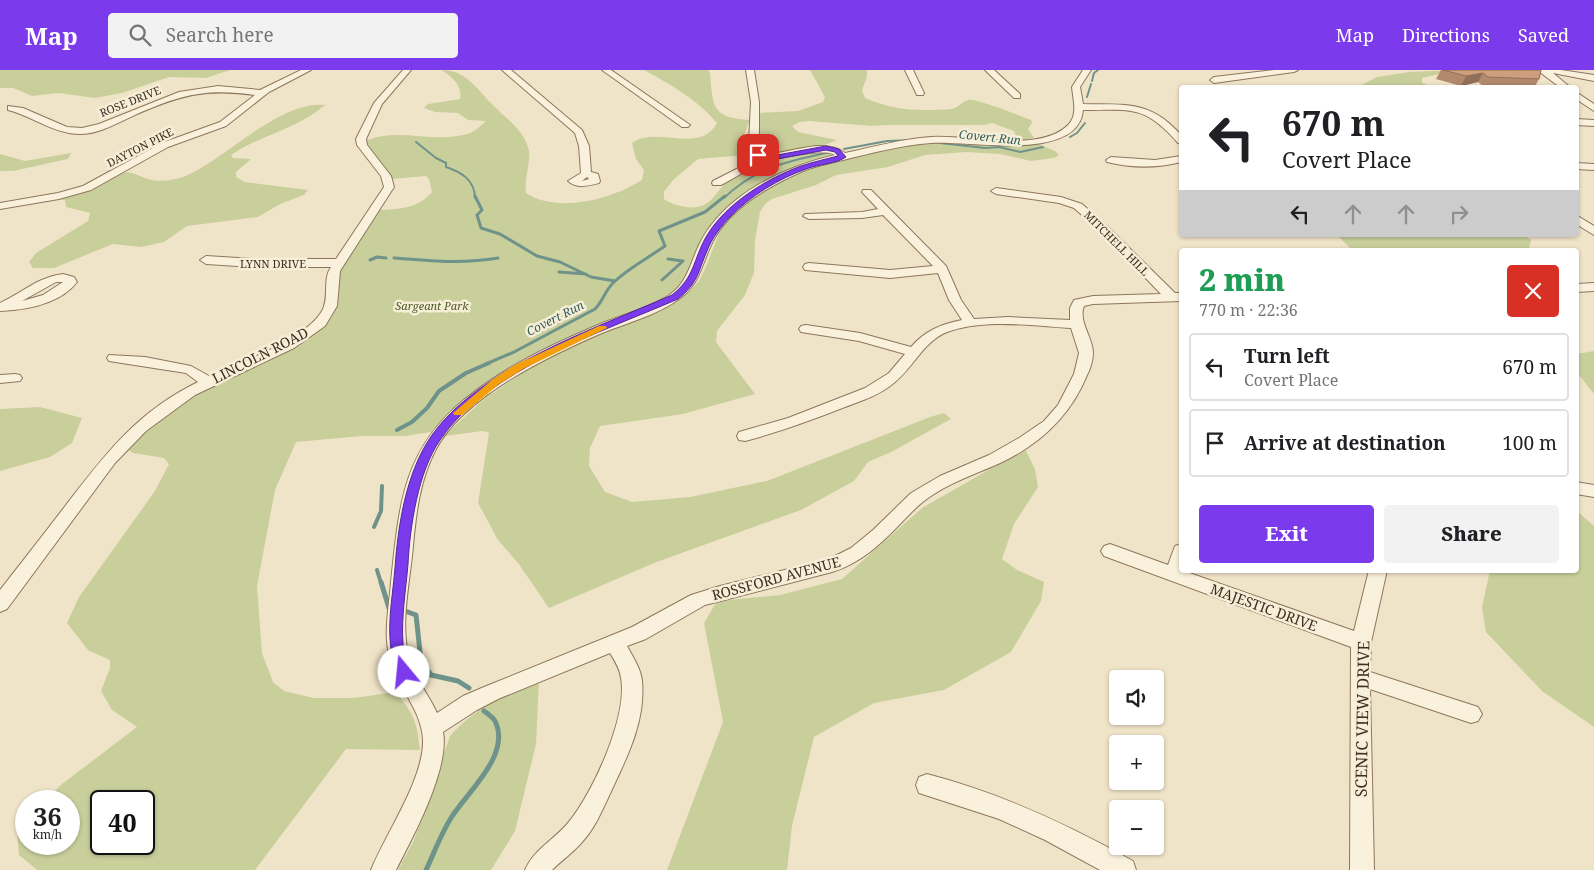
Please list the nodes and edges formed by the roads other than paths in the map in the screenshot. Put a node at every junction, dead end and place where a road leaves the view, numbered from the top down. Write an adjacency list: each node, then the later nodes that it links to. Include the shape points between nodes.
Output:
1 (307, 70): 15 (street, DAYTON PIKE)
2 (407, 70): 42 (street, LINCOLN ROAD, via 378,103 361,139 362,145 386,176 389,187)
3 (506, 70): 32 (street, via 579,132 584,146)
4 (606, 70): 24 (street)
5 (750, 70): 27 (street, via 755,102 755,150)
6 (909, 70): 16 (street)
7 (989, 70): 17 (street)
8 (1087, 70): 19 (street, via 1076,87)
9 (1294, 70): 13 (street)
10 (1542, 70): 14 (street)
11 (1547, 70): 12 (street)
12 (1594, 78)
13 (1214, 80)
14 (1563, 85)
15 (262, 93): 20 (street, ROSE DRIVE, via 219,89 191,92 80,131 56,126 32,113); 36 (street, DAYTON PIKE, via 224,124 165,146 88,188)
16 (920, 93)
17 (1017, 96)
18 (1579, 97): 21 (street)
19 (1080, 107): 25 (street, via 1145,112 1160,119); 26 (street, via 1079,117 1070,128 1044,140 931,140)
20 (11, 108)
21 (1594, 108)
22 (1579, 122): 23 (street)
23 (1594, 123)
24 (685, 125)
25 (1179, 139)
26 (843, 157): 27 (street, via 837,150 826,148); 68 (street, via 803,168 748,198 728,214 711,236 692,280 680,293 519,367 478,395 434,439 417,477 403,545 396,644 400,663)
27 (765, 158): 33 (street)
28 (1179, 159): 29 (street, via 1151,163)
29 (1110, 160)
30 (1579, 166): 31 (street)
31 (1594, 167)
32 (586, 174)
33 (717, 183)
34 (996, 191): 47 (street, MITCHELL HILL, via 1061,200 1078,206)
35 (867, 192): 37 (street)
36 (0, 206)
37 (886, 211): 38 (street); 44 (street)
38 (810, 216)
39 (1579, 220): 40 (street)
40 (1594, 232)
41 (206, 260): 42 (street, LYNN DRIVE)
42 (340, 263): 55 (street, LINCOLN ROAD, via 331,278 331,306 323,321 270,354)
43 (809, 267): 44 (street, via 894,274)
44 (942, 269): 48 (street, via 955,300)
45 (1594, 287): 46 (street)
46 (1579, 288)
47 (1176, 297): 49 (street, via 1083,301 1076,308)
48 (970, 323): 49 (street); 51 (street, via 931,335)
49 (1077, 324): 65 (street, ROSSFORD AVENUE, via 1086,354 1073,393 1049,424 1025,442 923,493 879,535 845,560 698,600 640,633)
50 (806, 329): 51 (street, via 874,340)
51 (913, 352): 56 (street, via 895,376 878,388 801,419)
52 (114, 358): 55 (street, via 191,370)
53 (15, 378): 54 (street)
54 (0, 379)
55 (208, 382): 63 (street, LINCOLN ROAD, via 140,427 118,448)
56 (745, 436)
57 (1579, 488): 58 (street)
58 (1594, 491)
59 (1110, 550): 62 (street, MAJESTIC DRIVE)
60 (1179, 557): 62 (street)
61 (1377, 573): 64 (street, SCENIC VIEW DRIVE)
62 (1174, 574): 64 (street, MAJESTIC DRIVE)
63 (0, 604)
64 (1361, 642): 66 (street, SCENIC VIEW DRIVE)
65 (615, 643): 68 (street, ROSSFORD AVENUE, via 491,693); 71 (street, via 632,680 625,738 587,817)
66 (1360, 678): 67 (street); 73 (street, SCENIC VIEW DRIVE)
67 (1471, 714)
68 (433, 727): 70 (street, via 434,752 423,785)
69 (927, 785): 72 (street, via 994,805 1036,823)
70 (383, 870)
71 (537, 870)
72 (1124, 870)
73 (1362, 870)

